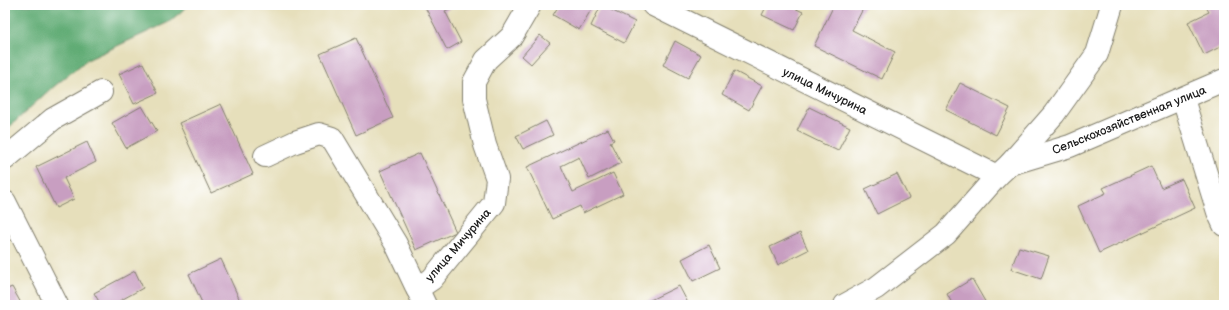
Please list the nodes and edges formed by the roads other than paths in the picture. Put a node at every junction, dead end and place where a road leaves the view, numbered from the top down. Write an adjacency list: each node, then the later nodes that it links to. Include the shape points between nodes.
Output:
1 (530, 5): 12 (street, улица Мичурина, via 512,36 486,60 474,82 474,99 484,145 497,179 494,203 432,279)
2 (653, 5): 9 (street, улица Мичурина)
3 (1112, 5): 9 (street, Сельскохозяйственная улица, via 1097,54 1054,114)
4 (1224, 80): 6 (street, Сельскохозяйственная улица)
5 (101, 92): 8 (street, via 53,119)
6 (1183, 99): 9 (street, Сельскохозяйственная улица, via 1070,146); 11 (street)
7 (265, 156): 12 (street, улица Мичурина, via 320,134 332,138 396,244)
8 (5, 159)
9 (1003, 170): 14 (street, Сельскохозяйственная улица, via 946,234 876,288)
10 (5, 202): 13 (street)
11 (1224, 224)
12 (421, 297)
13 (57, 305)
14 (845, 305)

